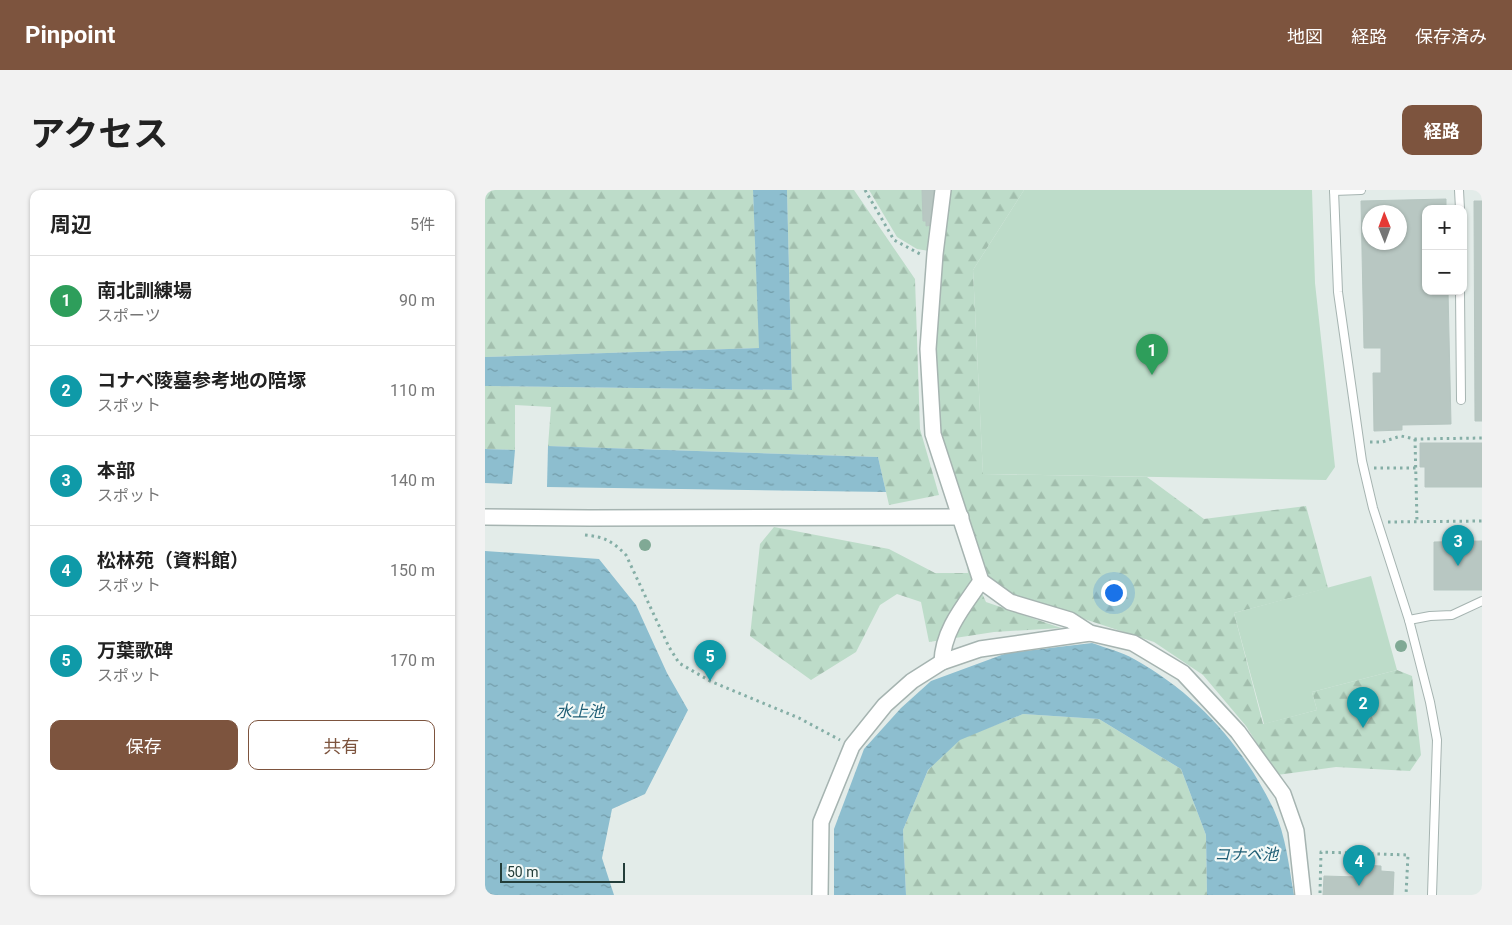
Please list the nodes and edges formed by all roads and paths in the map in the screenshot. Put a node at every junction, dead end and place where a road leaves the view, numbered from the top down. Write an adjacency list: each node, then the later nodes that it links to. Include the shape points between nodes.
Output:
1 (865, 190): 7 (path, via 894,240 917,254)
2 (943, 190): 7 (street)
3 (1361, 190): 5 (lane)
4 (1459, 190): 6 (lane)
5 (1334, 191): 12 (lane, via 1338,292)
6 (1460, 205)
7 (935, 254): 16 (street, via 928,349 933,434)
8 (1460, 295): 9 (lane)
9 (1461, 400)
10 (1482, 438): 11 (path)
11 (1415, 439): 12 (path, via 1401,436 1382,442); 14 (path)
12 (1359, 442): 13 (lane)
13 (1363, 468): 14 (path); 18 (lane)
14 (1416, 468): 19 (path)
15 (485, 517): 16 (street)
16 (961, 517): 21 (street)
17 (1482, 521): 19 (path)
18 (1377, 522): 19 (path); 23 (lane)
19 (1417, 522)
20 (578, 535): 26 (path, via 601,537 614,543 626,555 679,663 710,681 799,718)
21 (981, 581): 24 (street, via 1010,602 1070,620); 25 (street, via 946,636)
22 (1482, 601): 23 (lane, via 1452,615)
23 (1409, 620): 31 (lane, via 1437,740)
24 (1090, 633): 25 (street, via 980,649); 28 (street, via 1133,643 1183,673 1238,732 1283,794 1296,832)
25 (942, 662): 26 (street, via 912,681 885,705)
26 (851, 746): 27 (street, via 821,822)
27 (820, 895)
28 (1303, 895)
29 (1320, 895): 30 (path, via 1321,852 1408,855)
30 (1406, 895)
31 (1432, 895)

